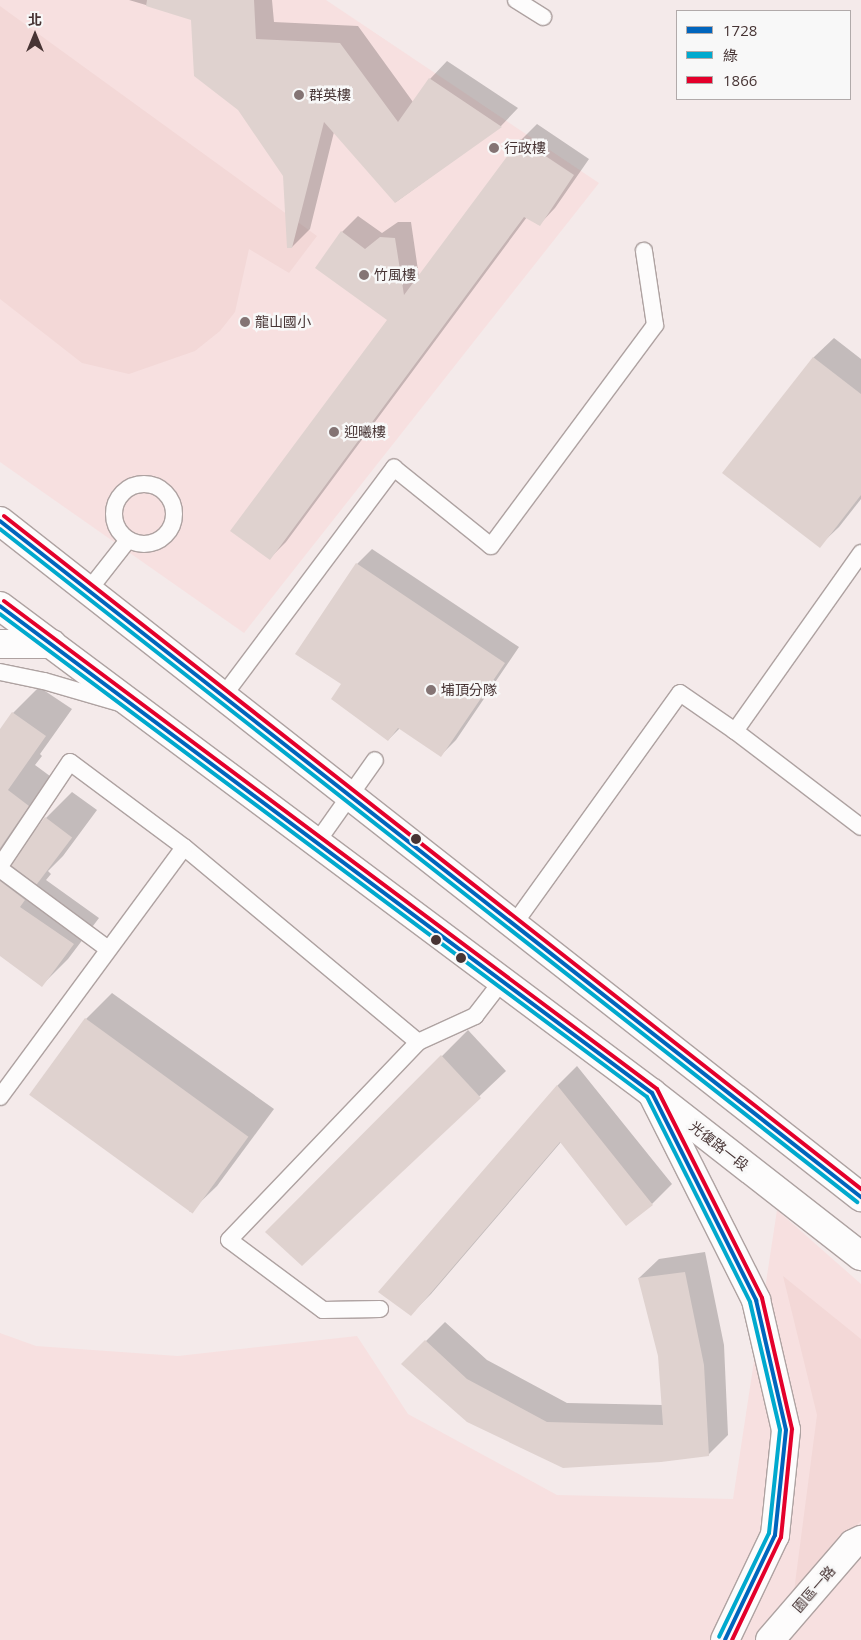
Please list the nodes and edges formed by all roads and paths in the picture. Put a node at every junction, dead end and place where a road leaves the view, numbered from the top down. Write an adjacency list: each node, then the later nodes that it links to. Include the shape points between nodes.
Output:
1 (516, 0): 2 (lane)
2 (543, 17)
3 (644, 251): 12 (lane, via 655,325 491,546 394,468)
4 (0, 521): 7 (main road)
5 (128, 540): 7 (lane)
6 (861, 553): 14 (lane)
7 (88, 591): 12 (main road)
8 (0, 606): 10 (main road, 光復路一段)
9 (0, 644): 10 (main road)
10 (52, 644): 13 (main road, 光復路一段)
11 (0, 672): 13 (lane)
12 (224, 695): 16 (main road)
13 (136, 707): 18 (main road, 光復路一段)
14 (735, 731): 17 (lane); 21 (lane, via 680,693)
15 (375, 760): 16 (lane)
16 (350, 795): 18 (lane); 21 (main road)
17 (861, 827)
18 (317, 842): 23 (main road, 光復路一段)
19 (184, 847): 20 (lane, via 70,762); 22 (lane); 24 (lane)
20 (0, 867): 22 (lane)
21 (514, 924): 27 (main road)
22 (108, 949): 26 (lane)
23 (502, 981): 24 (lane, via 475,1016); 25 (main road, 光復路一段)
24 (418, 1042): 29 (lane, via 229,1240 323,1310)
25 (652, 1093): 28 (main road, 光復路一段); 31 (main road, via 756,1300 786,1430 775,1535)
26 (0, 1097)
27 (861, 1197)
28 (861, 1256)
29 (380, 1310)
30 (861, 1540): 32 (main road, 園區一路, via 853,1544)
31 (725, 1640)
32 (770, 1640)

